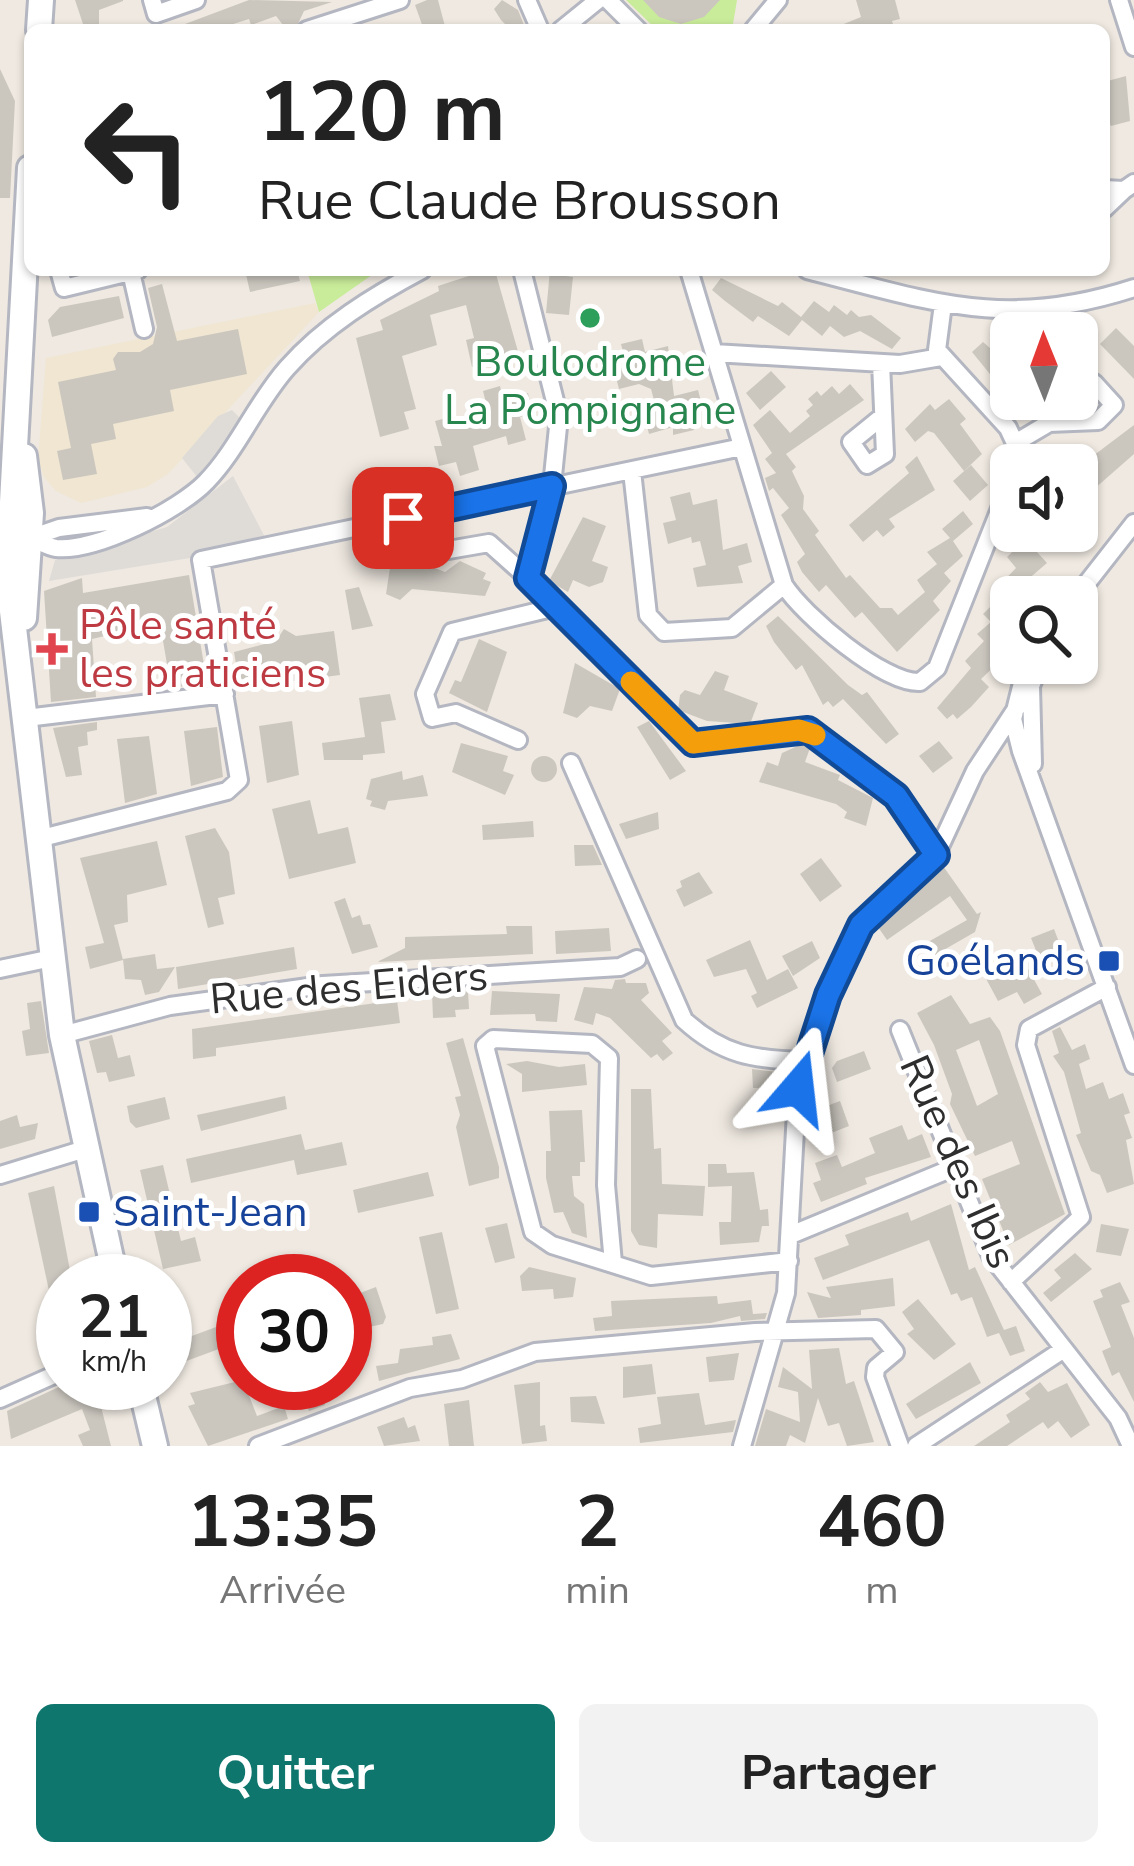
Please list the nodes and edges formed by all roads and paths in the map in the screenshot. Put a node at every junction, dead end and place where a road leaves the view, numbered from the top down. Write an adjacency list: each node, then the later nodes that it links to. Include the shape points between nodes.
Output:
1 (152, 0): 2 (street, via 156,14)
2 (196, 0)
3 (400, 0): 8 (street)
4 (598, 0): 9 (street)
5 (608, 0): 10 (street)
6 (778, 0): 11 (street)
7 (1119, 0): 12 (street)
8 (326, 24)
9 (568, 24)
10 (632, 24)
11 (757, 24)
12 (1134, 47)
13 (26, 276): 37 (main road, via 18,442 26,459)
14 (61, 276): 15 (street, via 64,288)
15 (114, 276)
16 (136, 276): 23 (street)
17 (411, 276): 37 (street, via 315,341 260,401 206,483 148,517)
18 (524, 276): 34 (street, via 560,417)
19 (690, 276): 24 (street)
20 (855, 276): 22 (street)
21 (1134, 288): 22 (street, via 1025,313)
22 (943, 304): 25 (street)
23 (144, 329)
24 (714, 353): 26 (street); 32 (street)
25 (941, 357): 26 (street); 31 (street)
26 (881, 363): 28 (street)
27 (1098, 386): 30 (street, via 1114,403 1098,422)
28 (883, 416)
29 (1052, 420): 30 (street)
30 (1049, 423): 31 (street)
31 (1016, 443)
32 (742, 447): 33 (street); 41 (street)
33 (632, 471): 34 (street); 41 (street, via 648,615 664,632 732,628)
34 (552, 486): 40 (street); 45 (street, via 202,560)
35 (1134, 523): 39 (street)
36 (990, 535): 41 (street, via 942,657 924,680 897,677 831,634)
37 (12, 538): 46 (main road)
38 (437, 552): 40 (street, via 488,543)
39 (1092, 576)
40 (528, 578): 42 (street)
41 (784, 585)
42 (556, 608): 48 (street, via 452,632 425,694 432,718 456,713); 54 (street, via 693,743 808,730 896,796)
43 (1022, 684): 47 (street)
44 (1031, 686): 47 (street); 52 (street)
45 (225, 694): 46 (street); 53 (street, via 239,769 234,788)
46 (26, 718): 53 (main road)
47 (1013, 718): 49 (street); 50 (street)
48 (518, 740)
49 (1021, 751): 50 (street); 52 (street)
50 (988, 757): 54 (street)
51 (572, 763): 61 (street, via 684,1021 738,1056)
52 (1035, 782): 58 (street)
53 (38, 839): 55 (main road)
54 (936, 855): 61 (street, via 861,925)
55 (52, 958): 57 (street); 60 (main road)
56 (637, 959): 60 (street, Rue des Eiders, via 620,967 323,985 170,1006)
57 (0, 969)
58 (1107, 986): 62 (street); 70 (street, via 1028,1029 1026,1045 1081,1217)
59 (900, 1030): 64 (street, Rue des Ibis)
60 (62, 1035): 63 (main road)
61 (805, 1061): 66 (street)
62 (1134, 1065)
63 (85, 1149): 65 (street); 67 (main road)
64 (955, 1168): 66 (street); 70 (street, Rue des Ibis, via 991,1256)
65 (0, 1174)
66 (793, 1234): 68 (street)
67 (110, 1254)
68 (789, 1261): 69 (street, via 651,1276); 71 (street)
69 (613, 1263): 69 (street, via 533,1232 485,1046 493,1039 592,1044 609,1058)
70 (1011, 1282): 72 (street, Rue des Ibis)
71 (771, 1336): 77 (street, via 575,1360 535,1352 410,1388); 78 (street); 79 (street, via 876,1329 895,1352 875,1377)
72 (1064, 1348): 80 (street); 81 (street, Rue des Ibis)
73 (36, 1383): 74 (street)
74 (0, 1399)
75 (146, 1410): 76 (main road)
76 (154, 1446)
77 (258, 1446)
78 (742, 1446)
79 (900, 1446)
80 (916, 1446)
81 (1130, 1446)

